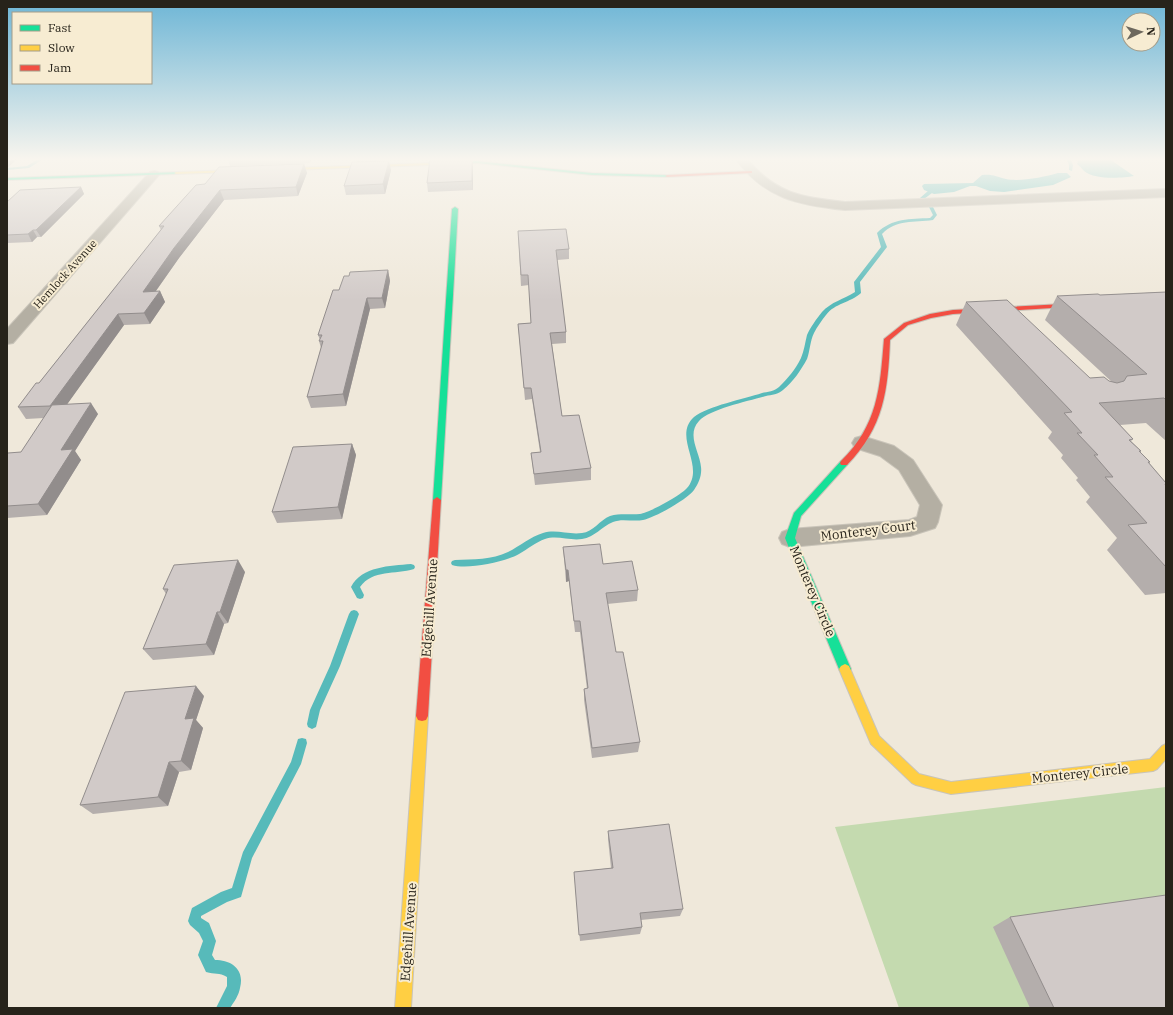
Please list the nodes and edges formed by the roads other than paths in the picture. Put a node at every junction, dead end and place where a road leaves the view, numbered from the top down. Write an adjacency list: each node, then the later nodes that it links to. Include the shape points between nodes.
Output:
1 (126, 205): 8 (street, Hemlock Avenue)
2 (840, 205): 3 (street)
3 (861, 205)
4 (455, 209): 12 (street, Edgehill Avenue, via 444,416)
5 (1089, 305): 6 (street, Monterey Circle)
6 (1005, 309): 7 (street); 9 (street, Monterey Circle, via 930,316 906,324 887,339 883,390 875,420)
7 (1022, 325)
8 (7, 339)
9 (862, 443): 10 (street, Monterey Circle, via 797,515); 10 (street, Monterey Court, via 887,452 906,465 931,505 927,522 910,528)
10 (790, 538): 11 (street, Monterey Circle, via 875,740 916,779 951,788 1152,765)
11 (1166, 750)
12 (403, 1008)

